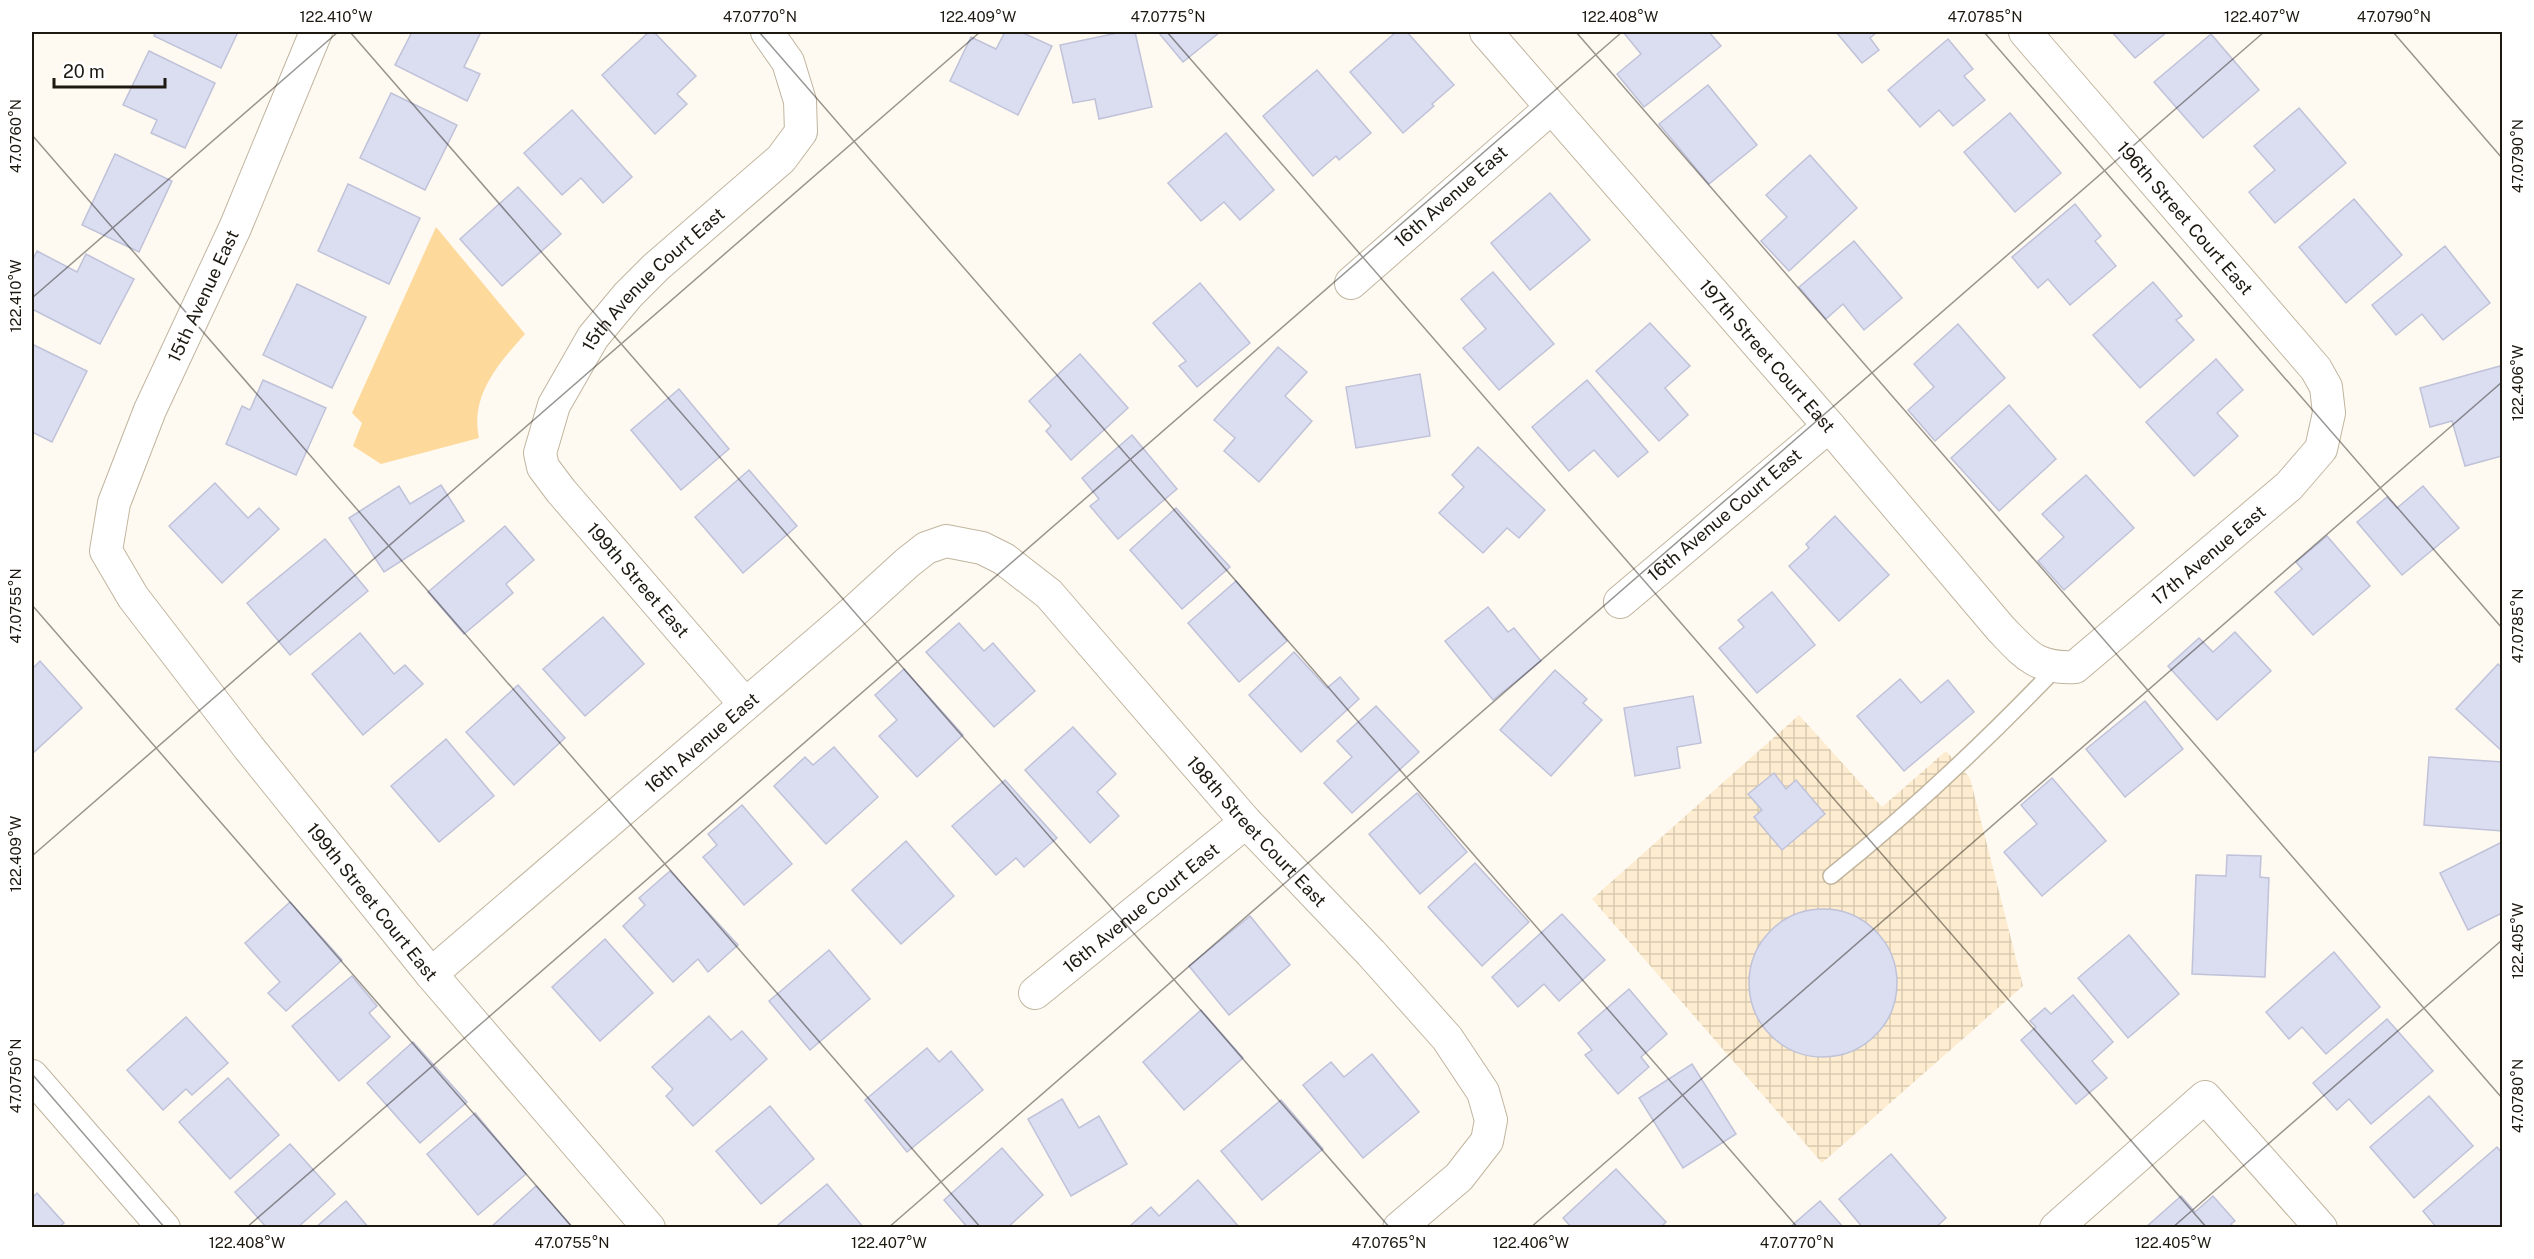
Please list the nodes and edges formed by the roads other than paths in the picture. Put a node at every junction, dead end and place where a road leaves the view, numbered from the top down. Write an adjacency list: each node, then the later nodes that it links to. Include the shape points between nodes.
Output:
1 (316, 32): 11 (street, 15th Avenue East, via 235,228 150,410 114,503 106,551)
2 (767, 32): 9 (street, 15th Avenue Court East, via 788,62 800,100 801,132 781,159 656,267 600,328 554,405)
3 (1486, 32): 5 (street, 197th Street Court East)
4 (2025, 32): 7 (street, 196th Street Court East, via 2316,369 2326,387)
5 (1551, 108): 6 (street, 16th Avenue East); 8 (street, 197th Street Court East)
6 (1351, 283)
7 (2329, 412): 13 (street, 17th Avenue East, via 2321,449 2289,486 2075,667)
8 (1829, 426): 12 (street, 16th Avenue Court East); 13 (street, 197th Street Court East, via 2001,629 2029,658)
9 (540, 453): 14 (street, 199th Street East, via 543,467 561,491)
10 (982, 548): 14 (street, 16th Avenue East, via 946,541 926,548); 15 (street, 198th Street Court East, via 1004,559 1049,594)
11 (112, 564): 17 (street, 199th Street Court East, via 249,748)
12 (1620, 602)
13 (2056, 668): 16 (lane, via 1986,741)
14 (744, 703): 17 (street, 16th Avenue East)
15 (1246, 822): 18 (street, 16th Avenue Court East); 22 (street, 198th Street Court East, via 1447,1038 1483,1092 1491,1120 1487,1141 1459,1177)
16 (1832, 876)
17 (431, 974): 21 (street, 199th Street Court East)
18 (1035, 993)
19 (32, 1076): 20 (street)
20 (164, 1227)
21 (649, 1227)
22 (1399, 1227)
23 (2056, 1227): 24 (street, via 2205,1097)
24 (2320, 1227)

